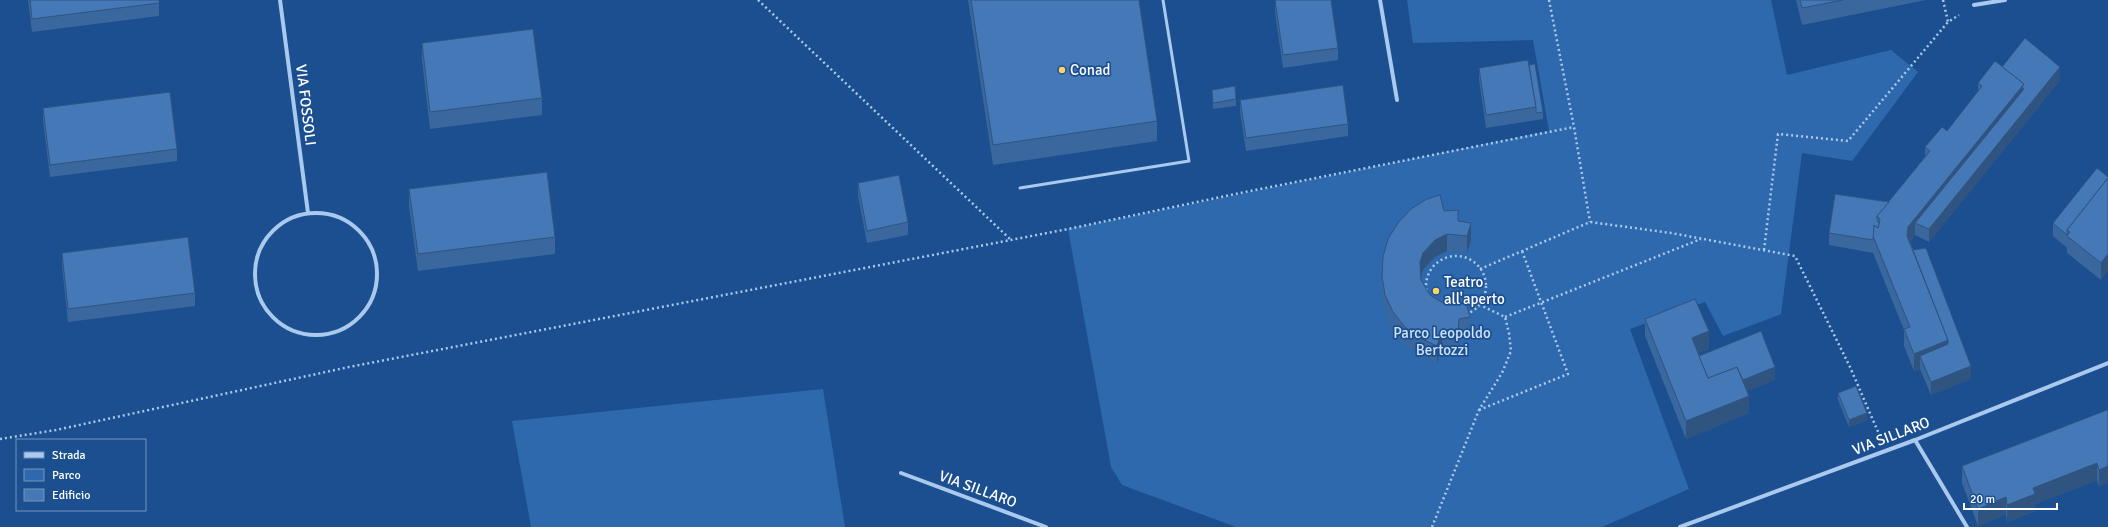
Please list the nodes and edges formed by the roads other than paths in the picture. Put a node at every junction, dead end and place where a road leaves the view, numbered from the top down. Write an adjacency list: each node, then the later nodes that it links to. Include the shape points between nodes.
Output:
1 (280, 0): 8 (street, VIA FOSSOLI)
2 (1162, 0): 7 (lane, via 1189,161)
3 (1380, 0): 6 (street)
4 (2005, 0): 5 (street)
5 (1974, 5)
6 (1397, 100)
7 (1020, 188)
8 (308, 213): 8 (street, via 287,219 271,232 257,257 256,285 264,306 278,322 297,332 318,335 338,331 356,319 370,303 376,283 376,262 370,246 357,229 340,217 319,212)
9 (2108, 363): 10 (street, VIA SILLARO)
10 (1915, 440): 13 (street, VIA SILLARO); 14 (street)
11 (901, 473): 12 (street, VIA SILLARO)
12 (1046, 527)
13 (1680, 527)
14 (1967, 527)

